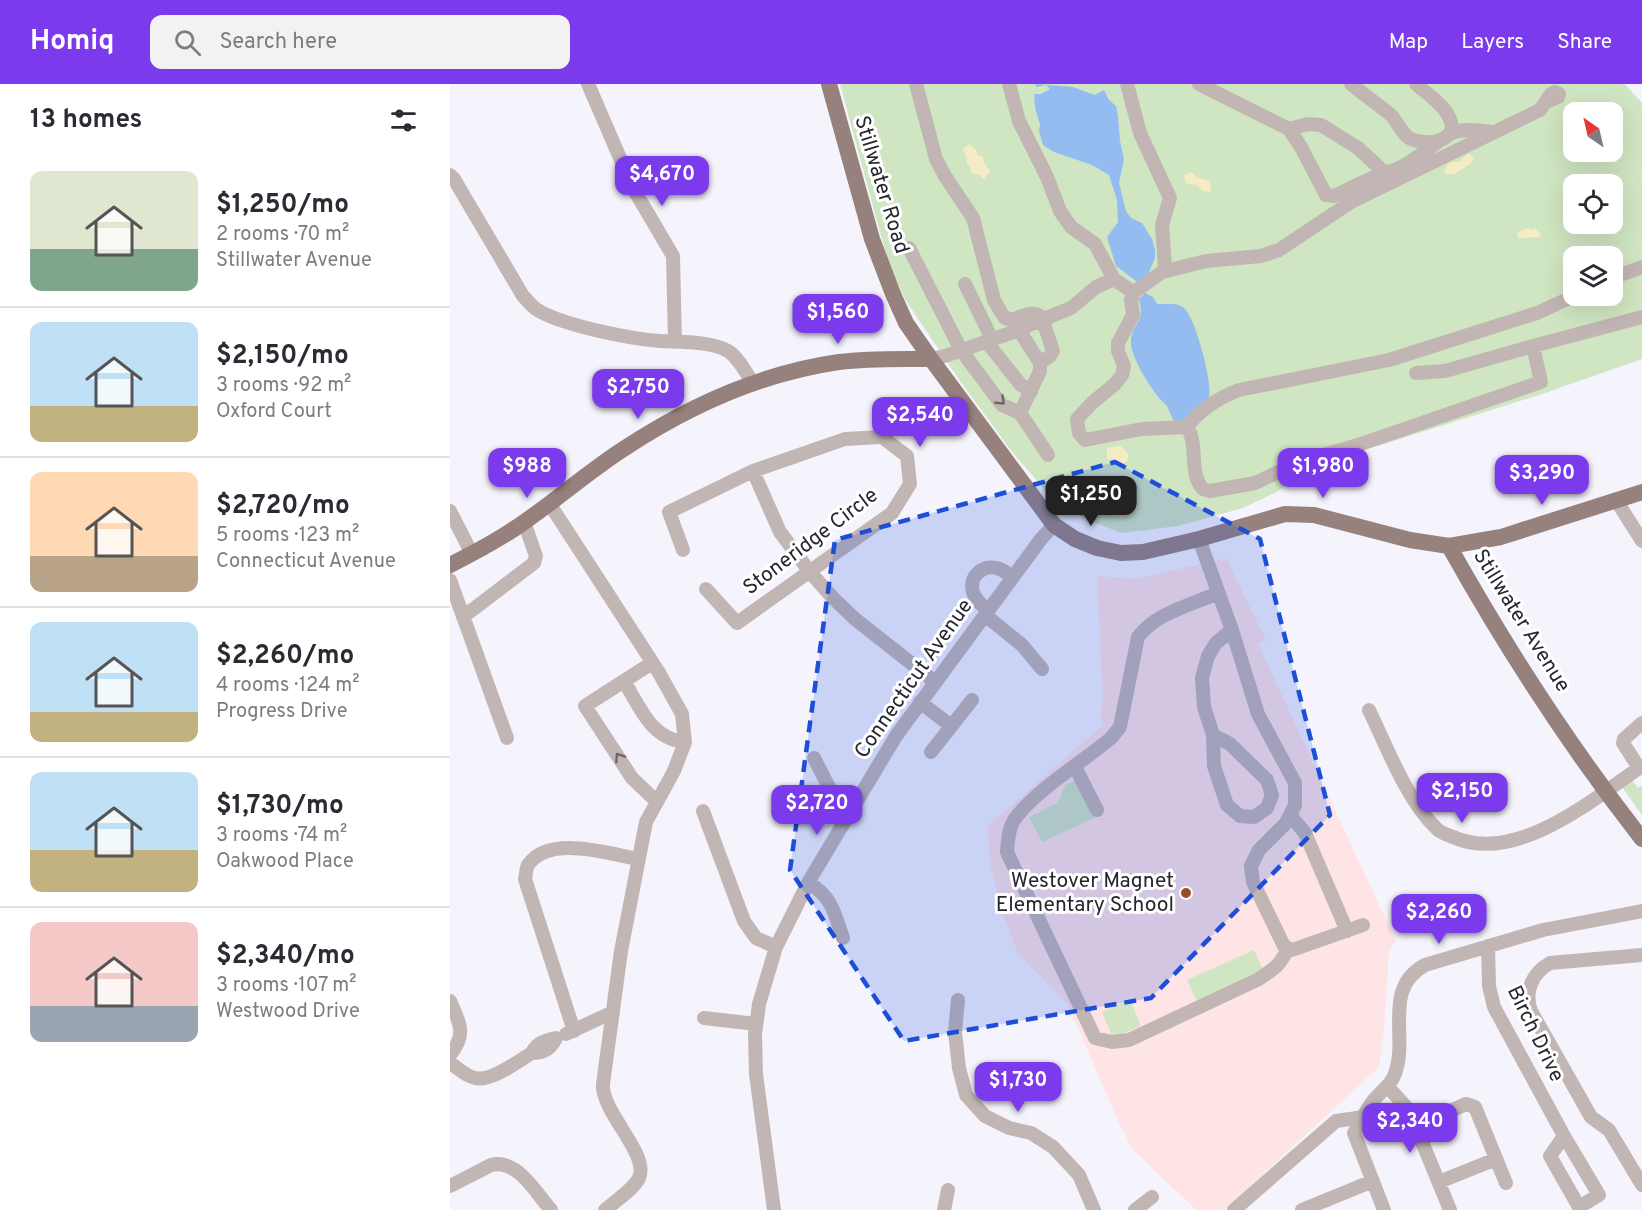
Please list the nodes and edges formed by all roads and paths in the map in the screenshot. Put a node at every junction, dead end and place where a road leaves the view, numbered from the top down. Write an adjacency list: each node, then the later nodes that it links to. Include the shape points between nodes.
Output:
1 (588, 84): 27 (street, via 633,188 673,256)
2 (829, 84): 30 (main road, Stillwater Road, via 872,239 906,323)
3 (916, 84): 24 (street, via 936,159 973,218 998,310 1010,320 1032,313 1040,314)
4 (1009, 84): 19 (street, via 1019,121 1060,210 1071,227 1095,244)
5 (1127, 84): 17 (street, via 1140,133 1170,198 1162,225)
6 (1199, 84): 10 (street)
7 (1351, 84): 12 (street, via 1392,117 1410,138 1433,143)
8 (1416, 84): 12 (street, via 1448,114 1450,131)
9 (1548, 102): 11 (street)
10 (1289, 129): 13 (street, via 1321,125 1358,148); 13 (street, via 1326,195 1334,196)
11 (1496, 132): 12 (street, via 1462,131); 17 (street, via 1351,202 1279,250)
12 (1443, 140): 13 (street, via 1400,167)
13 (1384, 172)
14 (450, 175): 27 (street, via 523,296 537,310 582,326)
15 (909, 248): 29 (street)
16 (1642, 267): 18 (street)
17 (1162, 272): 21 (street)
18 (1623, 274)
19 (1114, 279): 21 (street); 24 (street)
20 (965, 284): 26 (street)
21 (1134, 293): 36 (street, via 1133,315 1118,343 1124,366 1122,375 1077,419 1079,433 1085,440 1142,429)
22 (1563, 301): 36 (street, via 1389,360 1239,390 1215,402)
23 (1642, 317): 28 (street)
24 (1044, 321): 25 (street); 31 (street, via 1053,351)
25 (1019, 330): 26 (street); 31 (street)
26 (989, 340): 29 (street); 34 (street)
27 (675, 342): 33 (street, via 729,351)
28 (1533, 346): 32 (street, via 1445,371); 36 (street, via 1541,379 1534,386 1302,461 1244,486 1210,491 1200,486 1192,434)
29 (961, 350): 30 (street); 35 (street, one-way to 35, via 1002,405)
30 (931, 360): 33 (main road, via 839,362); 44 (main road, Stillwater Avenue)
31 (1040, 363): 34 (street, via 1041,371)
32 (1416, 373)
33 (753, 383): 41 (main road, via 658,428)
34 (1030, 392): 35 (street)
35 (1020, 413): 37 (street)
36 (1187, 427)
37 (1048, 455)
38 (753, 471): 48 (street, Stoneridge Circle, via 669,512); 51 (street, via 780,532); 51 (street, Stoneridge Circle, via 845,439 882,437 907,456 910,484 892,513)
39 (1642, 492): 40 (main road)
40 (1616, 500): 46 (street); 47 (main road, via 1501,537)
41 (549, 503): 43 (main road); 59 (street)
42 (450, 511): 49 (street)
43 (524, 522): 49 (main road); 57 (street, via 536,556 534,563)
44 (1054, 525): 45 (main road, Stillwater Avenue, via 1075,539 1121,553); 52 (street, Connecticut Avenue)
45 (1199, 539): 47 (main road, Stillwater Avenue, via 1284,514 1314,515); 55 (street)
46 (1642, 541)
47 (1449, 546): 75 (main road, Stillwater Avenue, via 1508,645)
48 (683, 550)
49 (472, 554): 50 (main road)
50 (450, 565)
51 (810, 572): 54 (street, Stoneridge Circle, via 737,623); 62 (street, via 855,619)
52 (1013, 577): 56 (street, Connecticut Avenue); 56 (street, via 992,568 977,573 972,590)
53 (450, 580): 57 (street)
54 (706, 589)
55 (1218, 593): 58 (street); 73 (street, via 1145,628 1137,638 1120,727)
56 (986, 613): 60 (street); 62 (street, Connecticut Avenue)
57 (463, 617): 69 (street)
58 (1232, 630): 68 (street, via 1208,656 1202,678 1204,707); 80 (street, via 1258,714 1295,783 1295,804)
59 (652, 663): 61 (street); 70 (street, via 682,714)
60 (1042, 669)
61 (624, 681): 70 (street, via 660,735); 76 (street, one-way to 61, via 632,778 585,706)
62 (935, 682): 64 (street, Connecticut Avenue)
63 (972, 700): 67 (street)
64 (920, 702): 67 (street); 77 (street, Connecticut Avenue)
65 (1369, 710): 75 (street, via 1414,802 1438,830 1467,843 1492,845 1519,839)
66 (1642, 723): 74 (street, via 1623,743)
67 (951, 726): 71 (street)
68 (1212, 735): 68 (street, via 1214,766 1227,805 1240,816 1254,817 1267,808 1272,795 1267,780 1230,744)
69 (507, 738)
70 (685, 742): 76 (street)
71 (931, 752)
72 (814, 758): 77 (street, via 835,799)
73 (1075, 767): 78 (street); 90 (street, via 1014,820 1007,852 1095,1038 1112,1042 1140,1035 1276,969)
74 (1641, 767): 75 (street)
75 (1605, 792): 81 (main road, Stillwater Avenue)
76 (656, 801): 82 (street, via 645,822)
77 (852, 809): 83 (street, Connecticut Avenue)
78 (1097, 810)
79 (703, 812): 89 (street, via 744,921 756,938)
80 (1290, 815): 86 (street, via 1305,833); 90 (street, via 1259,850 1251,866 1254,882)
81 (1642, 839)
82 (639, 859): 94 (street); 97 (street, via 567,847 542,853 528,866 525,879)
83 (808, 883): 87 (street, via 829,899); 89 (street, Connecticut Avenue)
84 (1642, 911): 88 (street, via 1543,930)
85 (1363, 925): 86 (street)
86 (1347, 931): 90 (street, via 1301,948)
87 (843, 938)
88 (1488, 946): 99 (street, via 1425,965 1405,983 1400,1002 1397,1066); 102 (street, Birch Drive, via 1494,1007)
89 (776, 947): 96 (street, Connecticut Avenue)
90 (1288, 948)
91 (1642, 955): 107 (street, via 1550,963 1533,978 1528,998 1531,1011 1591,1117 1610,1130)
92 (958, 999): 115 (street, via 956,1041 966,1095 985,1116 1031,1133 1053,1147 1079,1175)
93 (450, 1001): 98 (street, via 461,1032 459,1044)
94 (613, 1012): 97 (street); 112 (street, via 602,1090 637,1156 640,1173 635,1183)
95 (704, 1018): 96 (street)
96 (756, 1024): 113 (street, Connecticut Avenue, via 756,1074)
97 (574, 1031): 98 (street, via 556,1038 552,1047 532,1053 485,1079 465,1075)
98 (451, 1053)
99 (1387, 1086): 100 (street); 101 (street, via 1409,1110)
100 (1364, 1118): 104 (street, via 1354,1133); 117 (street, via 1336,1121)
101 (1416, 1126): 103 (street, via 1466,1104 1472,1105); 105 (street)
102 (1564, 1136): 102 (street, Birch Drive, via 1550,1156 1579,1207 1599,1195)
103 (1496, 1159): 105 (street); 106 (street)
104 (1373, 1181): 118 (street); 119 (street)
105 (1439, 1182): 120 (street)
106 (1506, 1183)
107 (1642, 1185)
108 (450, 1186): 111 (street, via 491,1164 507,1164 515,1168)
109 (948, 1190): 114 (street)
110 (1152, 1197): 116 (street)
111 (551, 1210)
112 (604, 1210)
113 (774, 1210)
114 (944, 1210)
115 (1094, 1210)
116 (1135, 1210)
117 (1234, 1210)
118 (1302, 1210)
119 (1384, 1210)
120 (1450, 1210)

